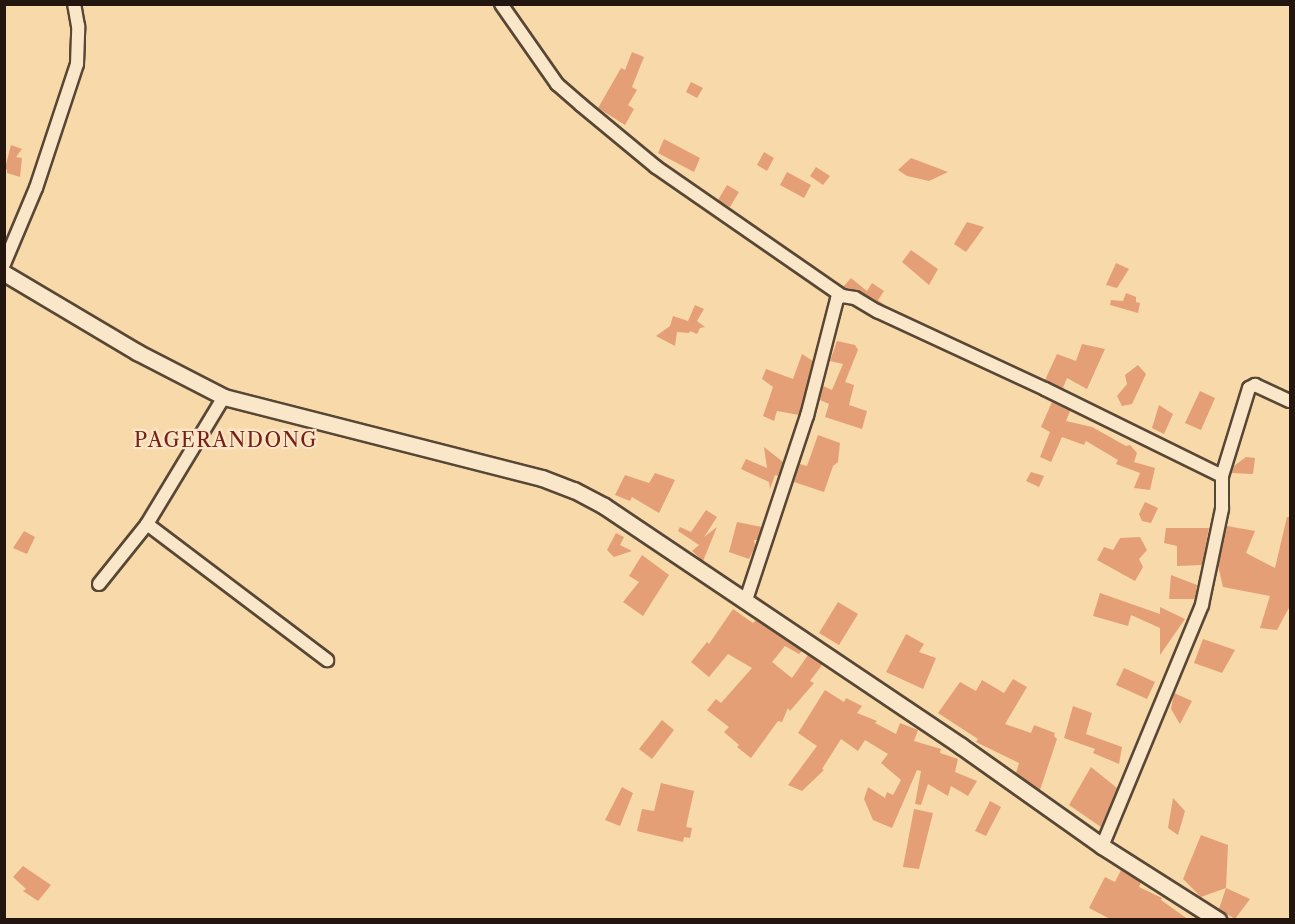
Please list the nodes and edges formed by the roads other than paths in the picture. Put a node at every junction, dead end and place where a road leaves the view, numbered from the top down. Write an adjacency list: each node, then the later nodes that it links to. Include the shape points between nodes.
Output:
1 (75, 4): 3 (street, via 77,64 36,188)
2 (501, 4): 5 (street, via 557,84 581,105 656,167)
3 (4, 264)
4 (4, 273): 6 (street, via 137,352)
5 (842, 296): 8 (street, via 855,298 1045,388); 11 (street, via 837,299 807,416)
6 (224, 397): 9 (street); 11 (street, via 542,478 574,490)
7 (1290, 401): 8 (street, via 1255,385 1249,388)
8 (1222, 476): 13 (street, via 1222,509 1203,605)
9 (147, 524): 10 (street); 12 (street)
10 (99, 584)
11 (747, 600): 13 (street)
12 (327, 660)
13 (1102, 846): 14 (street)
14 (1218, 920)

